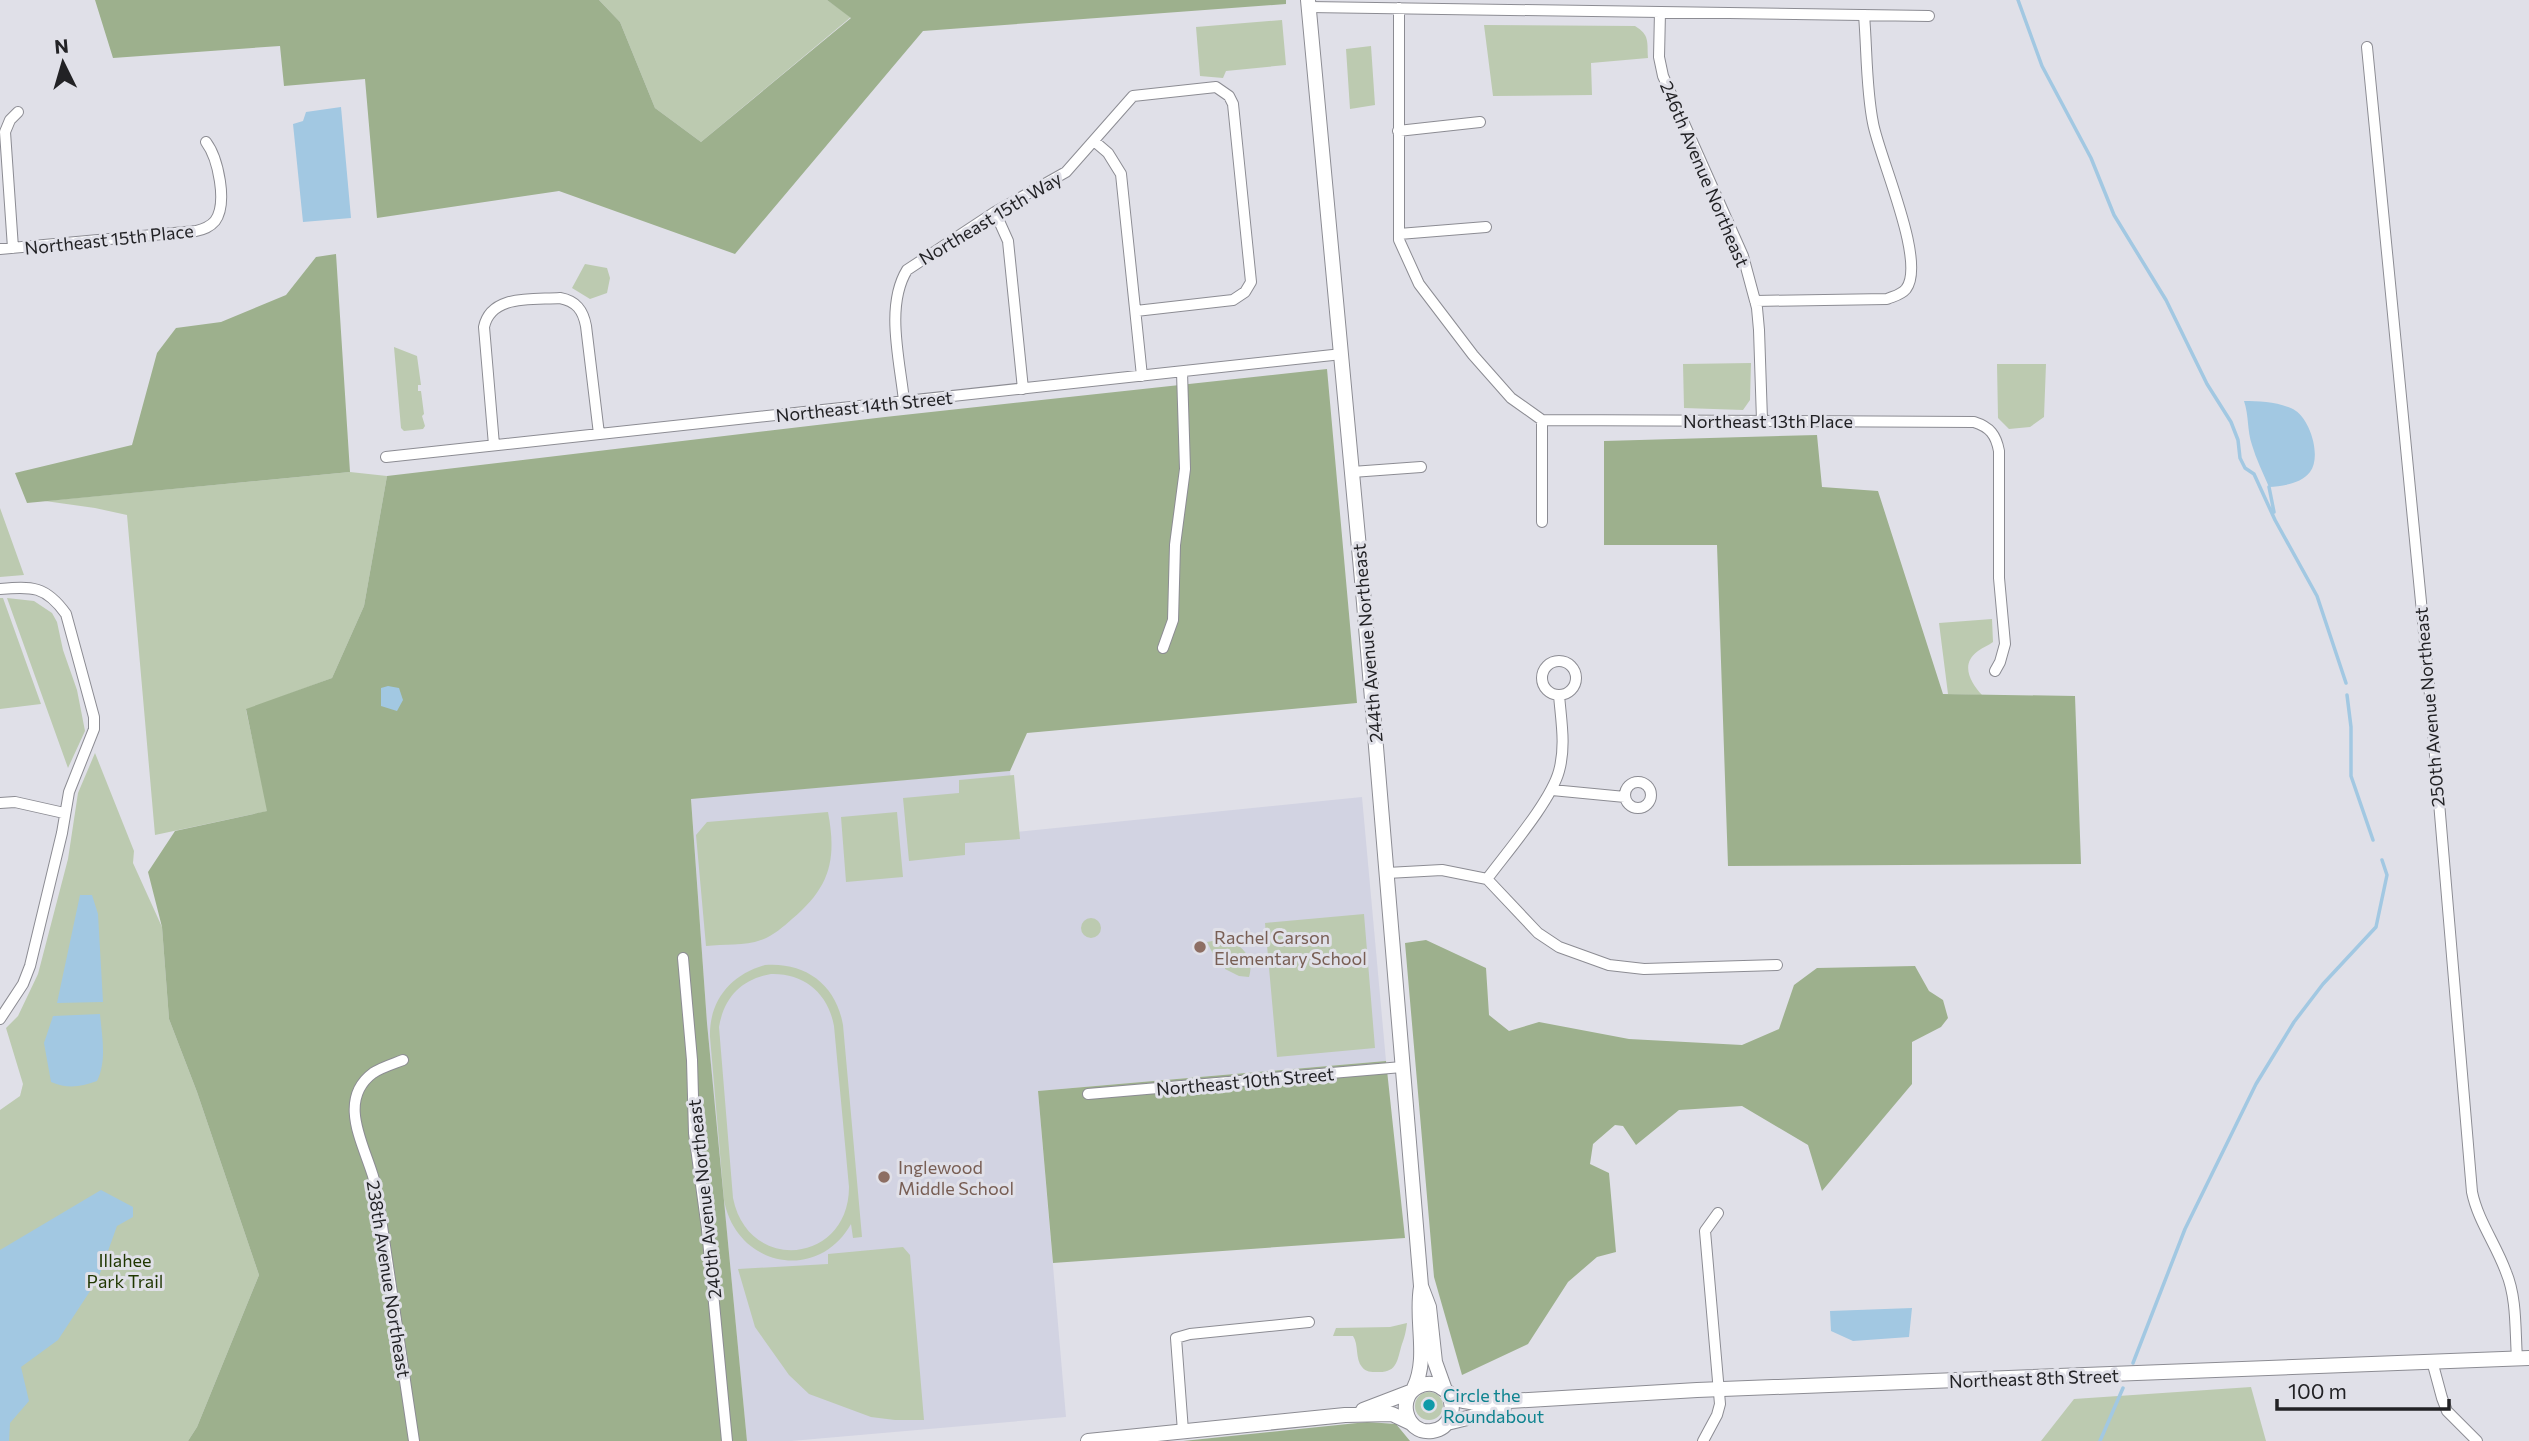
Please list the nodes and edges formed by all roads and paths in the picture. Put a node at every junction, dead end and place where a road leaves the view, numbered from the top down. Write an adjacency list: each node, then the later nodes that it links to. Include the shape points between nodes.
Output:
1 (1779, 0): 5 (street)
2 (1309, 4): 3 (street); 21 (street, 244th Avenue Northeast)
3 (1399, 8): 4 (street); 11 (street)
4 (1660, 12): 5 (street); 19 (street, 246th Avenue Northeast, via 1662,76 1743,256)
5 (1780, 14): 6 (street)
6 (1864, 15): 7 (street); 19 (street, via 1872,119 1909,240 1908,287 1887,299)
7 (1929, 16)
8 (2367, 47): 53 (street, 250th Avenue Northeast, via 2472,1192 2510,1284)
9 (18, 112): 17 (street, via 5,132)
10 (1480, 122): 11 (street)
11 (1398, 131): 16 (street)
12 (1094, 141): 14 (street, Northeast 15th Way, via 1066,172); 20 (street, via 1121,174); 20 (street, Northeast 15th Way, via 1133,96 1207,87 1222,91 1233,104 1251,282 1233,300)
13 (206, 142): 17 (street, Northeast 15th Place, via 217,163 221,198 220,210 207,228)
14 (995, 212): 24 (street, via 1008,241); 25 (street, Northeast 15th Way, via 907,270 899,283 895,306)
15 (1486, 227): 16 (street)
16 (1399, 234): 26 (street, via 1419,284 1473,355 1511,398)
17 (13, 248): 18 (street, Northeast 15th Place)
18 (0, 249)
19 (1755, 301): 27 (street, 246th Avenue Northeast)
20 (1136, 311): 23 (street)
21 (1342, 354): 22 (street, Northeast 14th Street); 32 (street, 244th Avenue Northeast)
22 (1182, 372): 23 (street, Northeast 14th Street); 35 (street, via 1185,469 1175,545 1173,620)
23 (1142, 376): 24 (street, Northeast 14th Street)
24 (1023, 388): 25 (street, Northeast 14th Street)
25 (904, 401): 28 (street, Northeast 14th Street)
26 (1542, 420): 27 (street, Northeast 13th Place); 33 (street)
27 (1762, 420): 36 (street, Northeast 13th Place, via 1975,422 1991,430 1999,451 1999,578 2005,644)
28 (599, 434): 29 (street, Northeast 14th Street); 29 (street, via 586,326 579,306 560,298 501,303 486,316 484,327)
29 (494, 445): 30 (street, Northeast 14th Street)
30 (386, 457)
31 (1421, 467): 32 (street)
32 (1352, 472): 42 (street, 244th Avenue Northeast)
33 (1542, 522)
34 (0, 589): 41 (street, via 35,588 52,597 66,614 94,729)
35 (1163, 648)
36 (1994, 671)
37 (1559, 695): 38 (street, via 1563,741)
38 (1552, 790): 39 (street); 43 (street)
39 (1625, 797)
40 (0, 803): 41 (street)
41 (64, 813): 46 (street, via 30,966)
42 (1387, 873): 43 (street, via 1443,870); 48 (street, 244th Avenue Northeast)
43 (1487, 879): 45 (street, via 1538,933 1559,947 1609,965 1644,969)
44 (683, 958): 64 (street, 240th Avenue Northeast, via 694,1133)
45 (1777, 965)
46 (0, 1019)
47 (403, 1060): 63 (street, 238th Avenue Northeast, via 371,1074 354,1105 355,1125 378,1199)
48 (1402, 1067): 49 (street, Northeast 10th Street); 51 (street, 244th Avenue Northeast)
49 (1088, 1094)
50 (1718, 1213): 56 (street, via 1705,1231)
51 (1422, 1286): 55 (street, 244th Avenue Northeast, via 1418,1307 1420,1376); 57 (street, 244th Avenue Northeast, via 1434,1355)
52 (1309, 1322): 60 (street, via 1176,1338)
53 (2523, 1358): 54 (street, Northeast 8th Street)
54 (2432, 1361): 56 (street, Northeast 8th Street); 67 (street, via 2448,1411)
55 (1412, 1390): 57 (street, via 1427,1383); 59 (street); 61 (street, via 1405,1405)
56 (1719, 1390): 58 (street, Northeast 8th Street); 66 (street, via 1717,1415)
57 (1447, 1392): 58 (street, Northeast 8th Street, via 1461,1401 1477,1403); 62 (street, via 1453,1408)
58 (1538, 1400): 62 (street, Northeast 8th Street, via 1473,1415)
59 (1345, 1415): 60 (street); 61 (street, via 1392,1414)
60 (1183, 1431): 65 (street)
61 (1416, 1431): 62 (street)
62 (1441, 1431)
63 (414, 1441)
64 (727, 1441)
65 (1088, 1441)
66 (1703, 1441)
67 (2477, 1441)

